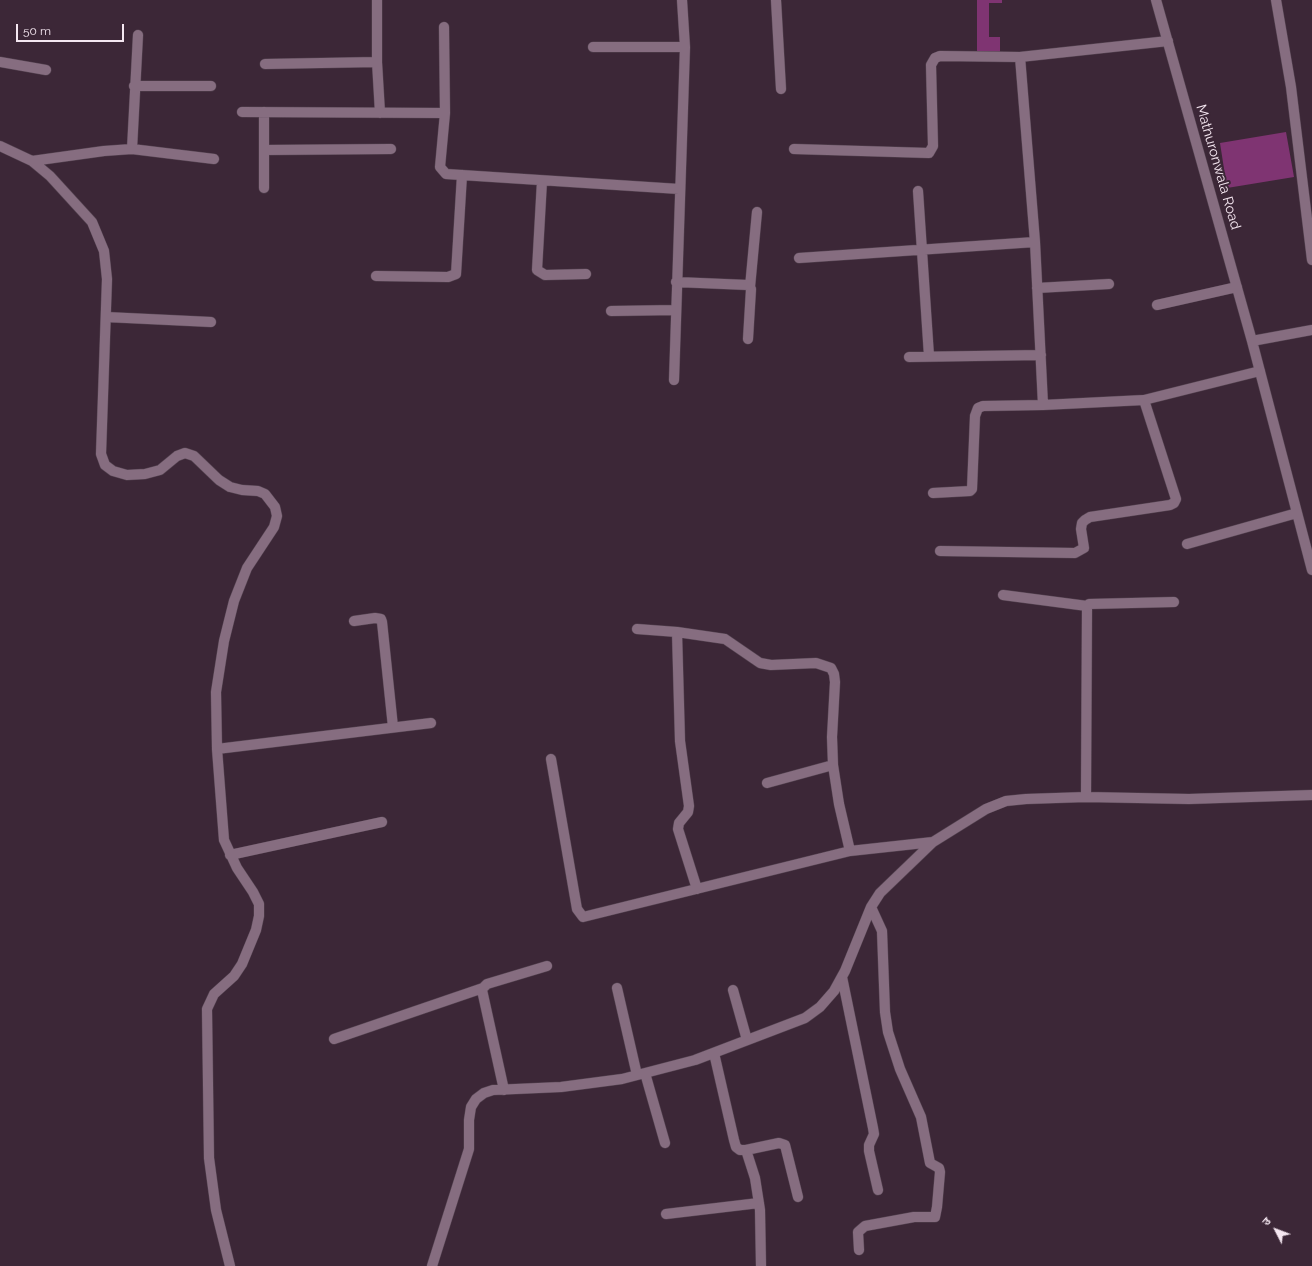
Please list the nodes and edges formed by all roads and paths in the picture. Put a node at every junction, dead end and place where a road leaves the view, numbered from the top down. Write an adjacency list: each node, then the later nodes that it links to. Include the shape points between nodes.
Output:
1 (377, 0): 13 (street)
2 (682, 0): 10 (street)
3 (776, 0): 18 (street)
4 (1156, 0): 8 (street, Mathuronwala Road)
5 (1276, 0): 39 (street, via 1291,87)
6 (444, 27): 22 (street)
7 (138, 35): 16 (street)
8 (1168, 41): 11 (street); 45 (street, Mathuronwala Road)
9 (592, 47): 10 (street)
10 (685, 47): 33 (street)
11 (1020, 57): 25 (street, via 935,58 931,65 933,146 928,153); 36 (street)
12 (0, 62): 15 (street)
13 (377, 62): 14 (street); 21 (street)
14 (265, 64)
15 (46, 70)
16 (134, 86): 17 (street); 26 (street)
17 (211, 86)
18 (781, 89)
19 (242, 112): 20 (street)
20 (264, 112): 21 (street); 27 (street)
21 (380, 113): 22 (street)
22 (445, 114): 30 (street, via 440,167 446,174)
23 (0, 146): 29 (street)
24 (391, 149): 27 (street)
25 (794, 149)
26 (132, 150): 28 (street); 29 (street, via 104,151)
27 (264, 150): 32 (street)
28 (214, 159)
29 (32, 161): 50 (street, via 50,176 92,222 104,251 107,279)
30 (462, 175): 31 (street); 41 (street, via 456,274 448,277)
31 (542, 181): 33 (street); 40 (street, via 537,270 545,274)
32 (264, 188)
33 (679, 189): 42 (street)
34 (918, 191): 37 (street)
35 (757, 212): 44 (street)
36 (1035, 242): 37 (street); 46 (street)
37 (922, 250): 38 (street); 56 (street)
38 (799, 258)
39 (1312, 260)
40 (586, 274)
41 (376, 276)
42 (676, 282): 44 (street, via 747,284); 48 (street)
43 (1109, 284): 46 (street)
44 (750, 287): 53 (street)
45 (1237, 287): 47 (street); 54 (street, Mathuronwala Road)
46 (1037, 288): 55 (street)
47 (1157, 304)
48 (676, 310): 49 (street); 59 (street)
49 (611, 311)
50 (106, 317): 51 (street); 75 (street, via 101,454 105,465 127,475 145,474 160,470 177,456 194,456 230,487 265,494 275,507 277,516 274,527 247,568 234,601 224,641 216,692)
51 (211, 322)
52 (1312, 330): 54 (street)
53 (748, 339)
54 (1252, 341): 58 (street, Mathuronwala Road)
55 (1041, 355): 56 (street); 61 (street)
56 (929, 356): 57 (street)
57 (909, 357)
58 (1260, 372): 60 (street); 63 (street, Mathuronwala Road)
59 (674, 380)
60 (1144, 400): 61 (street); 65 (street, via 1175,494 1174,503 1090,517 1082,523 1084,548 1075,553)
61 (1043, 405): 62 (street, via 978,408 975,416 972,489)
62 (933, 493)
63 (1297, 513): 64 (street); 66 (street, Mathuronwala Road)
64 (1187, 544)
65 (940, 550)
66 (1312, 570)
67 (1003, 595): 69 (street)
68 (1174, 602): 69 (street)
69 (1087, 606): 80 (street)
70 (354, 621): 74 (street, via 381,619)
71 (637, 629): 72 (street)
72 (677, 632): 77 (street, via 725,639 760,663 816,663 831,668 835,682); 85 (street, via 680,742 689,806 678,829)
73 (431, 722): 74 (street)
74 (393, 728): 75 (street)
75 (217, 749): 84 (street, via 224,840)
76 (551, 759): 85 (street, via 579,914 588,917)
77 (833, 765): 78 (street); 83 (street)
78 (767, 783)
79 (1312, 795): 80 (street, via 1189,799)
80 (1086, 797): 82 (street, via 1006,801 986,809)
81 (382, 822): 84 (street)
82 (933, 842): 83 (street); 86 (street, via 880,893)
83 (850, 850): 85 (street)
84 (230, 856): 104 (street, via 259,904 259,916 242,964 234,976 214,994 207,1009 209,1158 216,1210)
85 (697, 889)
86 (871, 908): 88 (street); 103 (street, via 882,931 888,1032 900,1069 921,1117 930,1163 940,1172 935,1217 914,1217 865,1226 858,1232)
87 (547, 966): 89 (street, via 487,984)
88 (842, 977): 93 (street, via 820,1008 805,1018); 99 (street, via 873,1128 874,1134 869,1151)
89 (483, 988): 92 (street); 96 (street)
90 (617, 988): 95 (street)
91 (733, 990): 93 (street)
92 (334, 1039)
93 (747, 1040): 94 (street)
94 (714, 1053): 95 (street); 98 (street, via 736,1147)
95 (642, 1074): 96 (street, via 622,1079); 97 (street)
96 (504, 1090): 105 (street, via 484,1093 471,1107 469,1148)
97 (665, 1143)
98 (746, 1150): 100 (street, via 782,1143 787,1150); 101 (street, via 755,1178)
99 (878, 1190)
100 (798, 1197)
101 (759, 1203): 102 (street); 106 (street)
102 (666, 1214)
103 (860, 1250)
104 (230, 1266)
105 (432, 1266)
106 (761, 1266)

